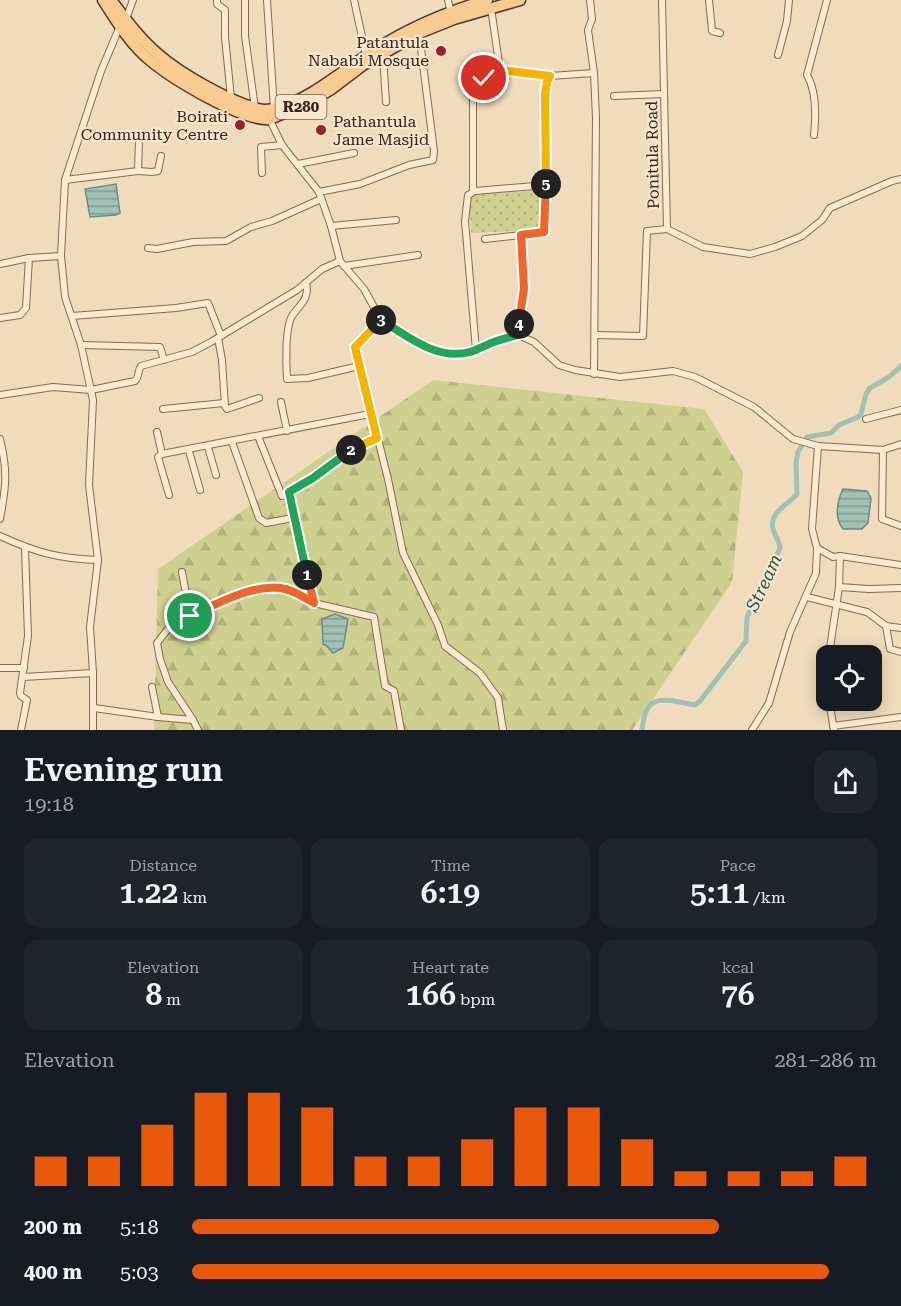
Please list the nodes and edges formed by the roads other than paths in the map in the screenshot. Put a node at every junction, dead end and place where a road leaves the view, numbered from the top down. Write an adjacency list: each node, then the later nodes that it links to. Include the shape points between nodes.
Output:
1 (103, 0): 17 (main road, R280)
2 (111, 0): 17 (main road, R280)
3 (133, 0): 17 (street)
4 (217, 0): 29 (street, via 225,10)
5 (245, 0): 31 (street, via 245,36)
6 (267, 0): 31 (street)
7 (354, 0): 21 (street)
8 (448, 0): 16 (street)
9 (520, 0): 15 (main road, R280)
10 (590, 0): 25 (street, via 592,19 588,30)
11 (662, 0): 27 (street, Ponitula Road)
12 (709, 0): 19 (street, via 712,32)
13 (789, 0): 22 (street)
14 (827, 0): 32 (street, via 807,75 816,117)
15 (489, 4): 16 (main road, R280); 24 (street)
16 (452, 15): 18 (main road, R280); 21 (main road, R280, via 412,28)
17 (123, 23): 29 (main road, R280, via 160,56); 31 (main road, R280, via 151,61 184,83 239,113 256,119); 41 (street, via 101,71)
18 (419, 33): 20 (main road, R280); 44 (street, via 433,160 360,184)
19 (720, 33)
20 (383, 54): 23 (main road, R280); 30 (street)
21 (366, 55): 23 (main road, R280)
22 (778, 56)
23 (353, 69): 31 (main road, R280, via 330,90 306,104)
24 (501, 70): 26 (street); 43 (street, via 473,85)
25 (594, 73): 26 (street); 62 (street)
26 (550, 76): 42 (street, via 545,94)
27 (664, 94): 28 (street); 48 (street, Ponitula Road)
28 (614, 96)
29 (231, 98): 31 (main road, R280)
30 (386, 102)
31 (266, 112): 34 (street)
32 (814, 135)
33 (140, 140): 38 (street)
34 (282, 145): 37 (street); 39 (street, via 261,147)
35 (354, 153): 37 (street)
36 (161, 156): 38 (street, via 158,171)
37 (298, 164): 44 (street)
38 (138, 171): 41 (street)
39 (262, 173)
40 (901, 178): 48 (street, Ponitula Road, via 830,208 802,236 750,254 703,247)
41 (65, 180): 53 (street)
42 (546, 185): 49 (street, via 544,232); 65 (street, via 468,195 465,221)
43 (473, 189)
44 (319, 192): 45 (street)
45 (321, 199): 47 (street); 51 (street, via 226,241)
46 (396, 220): 47 (street)
47 (331, 226): 56 (street)
48 (667, 229): 62 (street, via 647,231 643,336)
49 (521, 235): 50 (street); 61 (street, via 524,293)
50 (485, 239)
51 (148, 248)
52 (418, 255): 56 (street)
53 (61, 256): 54 (street); 58 (street, via 65,297)
54 (29, 258): 55 (street); 59 (street, via 26,308 20,315)
55 (0, 264)
56 (342, 264): 57 (street, via 322,269); 60 (street, via 364,289)
57 (306, 283): 63 (street); 67 (street, via 308,294 289,327 287,379)
58 (72, 316): 63 (street, via 208,303); 64 (street)
59 (0, 318)
60 (381, 320): 65 (street, via 400,334 442,353); 67 (street, via 355,347)
61 (518, 335): 65 (street); 68 (street, via 534,342 558,365)
62 (595, 335): 68 (street)
63 (220, 337): 66 (street, via 192,352); 73 (street)
64 (81, 345): 66 (street, via 160,347); 69 (street)
65 (476, 350)
66 (164, 360): 69 (street, via 141,366 135,381)
67 (359, 366): 76 (street)
68 (594, 374): 85 (street, via 620,377 673,372 695,377 754,407 793,439)
69 (91, 390): 70 (street, via 53,387); 101 (street, via 89,484)
70 (0, 395)
71 (259, 398): 73 (street, via 227,408)
72 (281, 402): 78 (street)
73 (224, 403): 74 (street)
74 (163, 409)
75 (901, 410): 77 (street)
76 (370, 414): 78 (street); 81 (street)
77 (866, 419)
78 (288, 431): 80 (street)
79 (157, 432): 89 (street)
80 (258, 436): 83 (street); 93 (street)
81 (377, 438): 94 (street, via 354,448 289,492); 129 (street, via 403,554 445,646 480,673 498,698)
82 (0, 439): 95 (street, via 7,485)
83 (232, 442): 86 (street); 94 (street, via 259,518 266,523)
84 (901, 444): 87 (street)
85 (818, 446): 87 (street); 99 (street, via 812,529)
86 (208, 447): 88 (street); 90 (street)
87 (883, 450): 96 (street, via 882,519)
88 (189, 451): 89 (street); 91 (street)
89 (162, 454): 92 (street, via 158,457)
90 (216, 475)
91 (200, 490)
92 (169, 495)
93 (282, 496)
94 (293, 518): 107 (street)
95 (0, 519)
96 (901, 526)
97 (0, 536): 98 (street)
98 (25, 548): 101 (street, via 53,556); 115 (street, via 28,636)
99 (817, 548): 100 (street, via 833,558); 106 (street, via 816,573)
100 (840, 556): 102 (street); 104 (street)
101 (98, 560): 116 (street, via 90,627)
102 (901, 565)
103 (182, 572): 109 (street)
104 (839, 587): 105 (street); 108 (street)
105 (901, 588)
106 (807, 597): 108 (street); 130 (street, via 790,632 769,703)
107 (314, 603): 109 (street, via 289,590 265,588); 128 (street, via 374,616 385,686 394,691)
108 (836, 604): 110 (street, via 867,612); 112 (street)
109 (190, 616): 123 (street, via 176,619 157,642 168,682)
110 (886, 626): 111 (street); 113 (street, via 890,650)
111 (901, 628)
112 (830, 645)
113 (901, 652)
114 (0, 668): 115 (street)
115 (24, 668): 117 (street)
116 (93, 673): 117 (street); 119 (street)
117 (23, 677): 125 (street, via 20,693 27,700)
118 (152, 687): 121 (street)
119 (94, 708): 121 (street); 126 (street)
120 (831, 711): 124 (street)
121 (158, 717): 123 (street)
122 (901, 717): 124 (street)
123 (193, 720): 127 (street)
124 (833, 728)
125 (21, 730)
126 (93, 730)
127 (198, 730)
128 (401, 730)
129 (503, 730)
130 (752, 730)

